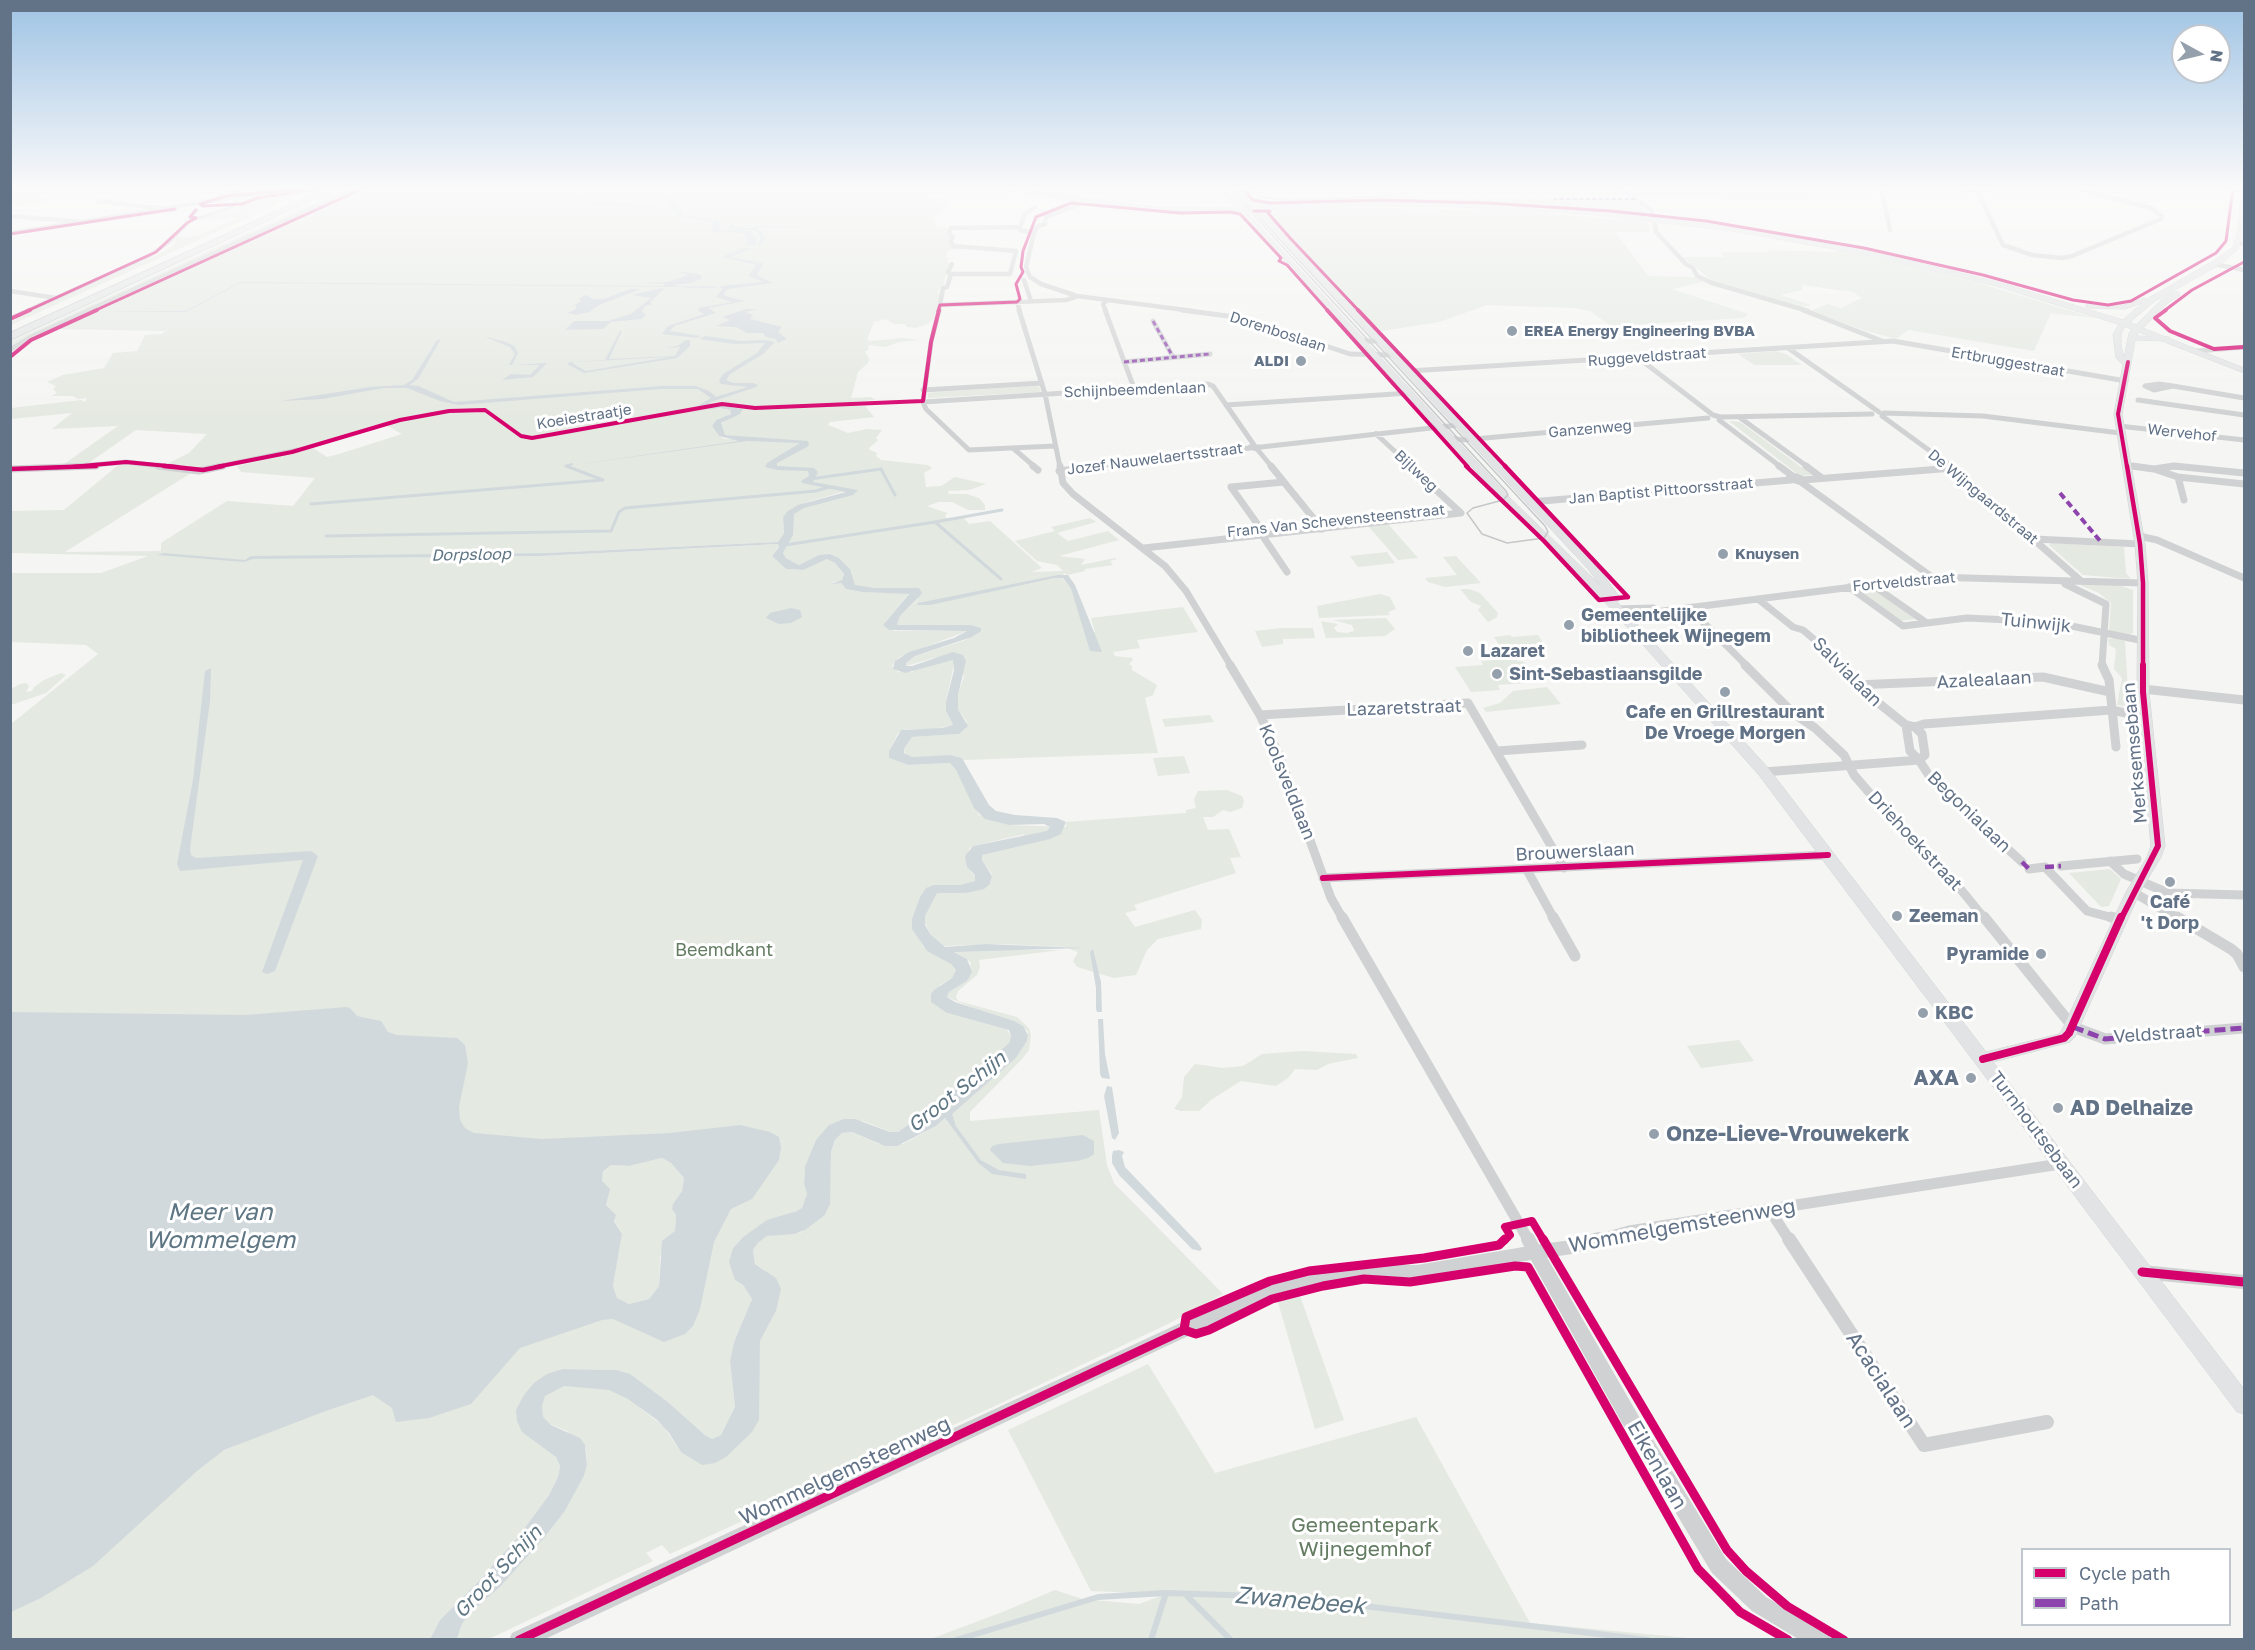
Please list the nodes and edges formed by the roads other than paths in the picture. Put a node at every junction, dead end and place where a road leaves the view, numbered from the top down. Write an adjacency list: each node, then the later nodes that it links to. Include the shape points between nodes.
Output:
1 (128, 265): 20 (street)
2 (153, 265): 32 (highway)
3 (167, 265): 33 (highway)
4 (189, 265): 41 (street)
5 (952, 265): 16 (street, via 948,272)
6 (1011, 265): 16 (street, via 1010,274)
7 (1026, 265): 19 (street, Dorenboslaan, via 1030,277)
8 (1293, 265): 38 (main road, Turnhoutsebaan)
9 (1309, 265): 36 (main road, Turnhoutsebaan)
10 (1688, 265): 37 (street, Ertbruggestraat, via 1708,282 1813,313)
11 (1919, 265): 26 (main road)
12 (2212, 265): 21 (main road)
13 (2220, 265): 14 (street)
14 (2226, 266): 15 (street); 27 (main road, Merksemsebaan, via 2172,296)
15 (2244, 270)
16 (951, 274): 25 (street, via 943,288)
17 (1023, 280): 23 (street)
18 (10, 291): 20 (street)
19 (1077, 296): 22 (street, Dorenboslaan); 23 (street)
20 (56, 298): 28 (street)
21 (2152, 299): 26 (main road, via 2125,307); 30 (main road)
22 (1107, 300): 46 (street, Dorenboslaan, via 1243,318 1345,353); 49 (street, via 1103,304)
23 (1031, 301): 24 (street)
24 (1017, 302): 25 (street); 55 (street, Koolsveldlaan)
25 (940, 306): 58 (street)
26 (2086, 308): 30 (main road)
27 (2150, 317): 31 (main road, Merksemsebaan); 34 (main road)
28 (10, 319)
29 (1153, 321): 47 (street)
30 (2124, 324): 31 (main road); 51 (main road, Merksemsebaan, via 2117,346 2120,358)
31 (2140, 326): 34 (main road); 35 (main road, Merksemsebaan)
32 (10, 330)
33 (10, 337)
34 (2170, 337): 35 (main road); 42 (main road); 43 (main road)
35 (2132, 338): 51 (main road, Merksemsebaan)
36 (1381, 341): 38 (street); 45 (main road, Turnhoutsebaan)
37 (1886, 342): 39 (street, Ruggeveldstraat); 54 (street, Ertbruggestraat)
38 (1363, 343): 46 (main road, Turnhoutsebaan)
39 (1788, 348): 48 (street, Ruggeveldstraat); 65 (street, De Wijngaardstraat)
40 (2244, 348): 42 (street)
41 (10, 350)
42 (2208, 350): 43 (street); 50 (main road)
43 (2197, 351): 53 (main road)
44 (1210, 354): 47 (street)
45 (1393, 355): 46 (street, Dorenboslaan); 52 (main road, Turnhoutsebaan)
46 (1376, 356): 59 (main road, Turnhoutsebaan)
47 (1173, 357): 49 (street)
48 (1637, 357): 52 (street, Ruggeveldstraat); 67 (street)
49 (1124, 362): 57 (street)
50 (2244, 365)
51 (2128, 366): 54 (main road, Merksemsebaan)
52 (1408, 371): 70 (main road, Turnhoutsebaan)
53 (2244, 371)
54 (2125, 382): 72 (main road, Merksemsebaan, via 2118,414)
55 (1042, 383): 58 (street, Schijnbeemdenlaan); 60 (street, Koolsveldlaan)
56 (2174, 386): 61 (street)
57 (1134, 388): 60 (street, Schijnbeemdenlaan); 64 (street, Schijnbeemdenlaan, via 1211,385)
58 (923, 390): 63 (street)
59 (1410, 393): 64 (street, Schijnbeemdenlaan); 71 (main road, Turnhoutsebaan)
60 (1045, 394): 63 (street, Schijnbeemdenlaan); 77 (street, Koolsveldlaan)
61 (2244, 398)
62 (2138, 400): 66 (street, Wervehof)
63 (922, 402): 79 (street, via 965,448)
64 (1226, 405): 78 (street)
65 (1879, 414): 68 (street); 72 (street, via 1983,416); 82 (street, De Wijngaardstraat)
66 (2244, 415)
67 (1710, 417): 69 (street); 75 (street, Ganzenweg)
68 (1739, 417): 69 (street); 89 (street)
69 (1720, 419): 90 (street)
70 (1458, 425): 71 (street); 75 (main road, Turnhoutsebaan)
71 (1440, 427): 73 (street, Jozef Nauwelaertsstraat); 74 (main road, Turnhoutsebaan)
72 (2120, 432): 76 (street, Wervehof); 81 (main road, Merksemsebaan)
73 (1376, 434): 78 (street, Jozef Nauwelaertsstraat); 96 (street, Bijlweg)
74 (1450, 438): 75 (street); 103 (main road, Turnhoutsebaan)
75 (1472, 440): 95 (main road, Turnhoutsebaan)
76 (2244, 440)
77 (1054, 446): 79 (street); 86 (street, Koolsveldlaan)
78 (1256, 447): 86 (street, Jozef Nauwelaertsstraat); 92 (street)
79 (1014, 449): 85 (street)
80 (298, 450): 83 (street, via 199,471 126,462)
81 (2125, 465): 84 (street); 100 (main road, Merksemsebaan)
82 (1953, 468): 89 (street); 99 (street, De Wijngaardstraat)
83 (10, 469)
84 (2154, 469): 87 (street, via 2174,466); 88 (street)
85 (1038, 470)
86 (1059, 471): 101 (street, Koolsveldlaan, via 1067,489)
87 (2244, 473)
88 (2178, 477): 93 (street); 94 (street)
89 (1822, 478): 91 (street)
90 (1792, 479): 91 (street); 95 (street, Jan Baptist Pittoorsstraat)
91 (1802, 481): 105 (street)
92 (1284, 482): 97 (street); 98 (street, via 1231,487)
93 (2244, 484)
94 (2184, 500)
95 (1530, 502): 102 (main road, Turnhoutsebaan)
96 (1456, 508): 97 (street, Frans Van Schevensteenstraat, via 1461,513)
97 (1320, 526): 98 (street, Frans Van Schevensteenstraat)
98 (1262, 532): 101 (street, Frans Van Schevensteenstraat); 104 (street)
99 (2034, 539): 100 (street); 107 (street, De Wijngaardstraat)
100 (2139, 540): 106 (street, via 2157,540); 108 (main road, Merksemsebaan)
101 (1144, 548): 123 (street, Koolsveldlaan, via 1186,591)
102 (1592, 567): 103 (main road); 114 (main road, Turnhoutsebaan, via 1613,592)
103 (1577, 569): 114 (main road, Turnhoutsebaan)
104 (1287, 572)
105 (1932, 577): 107 (street, Fortveldstraat); 109 (street, Fortveldstraat)
106 (2244, 578)
107 (2081, 581): 108 (street, Fortveldstraat)
108 (2143, 583): 117 (main road, Merksemsebaan)
109 (1871, 584): 111 (street, Fortveldstraat); 115 (street)
110 (2065, 584): 116 (street, Merksemsebaan, via 2106,604)
111 (1849, 587): 112 (street, Fortveldstraat); 115 (street, Tuinwijk, via 1903,626)
112 (1758, 599): 113 (street, Fortveldstraat); 118 (street, Salvialaan, via 1835,657 1829,658 1857,681)
113 (1690, 609): 114 (street, Fortveldstraat); 130 (street, Driehoekstraat, via 1792,713 1844,755)
114 (1620, 612): 131 (main road, Turnhoutsebaan)
115 (1926, 623): 116 (street, Tuinwijk, via 1967,618 2042,621)
116 (2102, 632): 117 (street, Tuinwijk); 120 (street, Merksemsebaan, via 2101,663)
117 (2144, 641): 119 (main road, Merksemsebaan)
118 (1856, 685): 120 (street, Azalealaan, via 2043,677); 125 (street, Salvialaan, via 1897,720)
119 (2143, 689): 121 (street); 124 (main road, Merksemsebaan)
120 (2110, 692): 122 (street, Merksemsebaan)
121 (2244, 700)
122 (2111, 710): 124 (street); 125 (street); 127 (street, Merksemsebaan)
123 (1260, 715): 128 (street, Lazaretstraat, via 1468,703); 138 (street, Koolsveldlaan, via 1279,755)
124 (2146, 717): 139 (main road, Merksemsebaan, via 2158,846)
125 (1911, 726): 129 (street, Begonialaan, via 1910,751); 129 (street, via 1922,734 1925,755)
126 (1582, 745): 128 (street)
127 (2116, 747)
128 (1497, 751): 136 (street, Lazaretstraat)
129 (1919, 760): 130 (street); 141 (street, Begonialaan, via 1932,780 2025,865 2045,867 2087,911)
130 (1850, 766): 131 (street); 144 (street, Driehoekstraat, via 1915,847 1953,880)
131 (1764, 772): 132 (main road, Turnhoutsebaan)
132 (1828, 855): 136 (street, Brouwerslaan); 146 (main road, Turnhoutsebaan)
133 (2137, 858): 134 (street)
134 (2110, 861): 135 (street); 139 (street)
135 (2061, 866)
136 (1564, 868): 137 (street, Brouwerslaan)
137 (1527, 870): 138 (street, Brouwerslaan); 142 (street, Brouwerslaan)
138 (1323, 878): 149 (street, Koolsveldlaan, via 1384,994)
139 (2136, 887): 140 (street, via 2168,893); 141 (main road, Merksemsebaan); 143 (street, via 2231,949)
140 (2244, 895)
141 (2121, 920): 144 (main road, Merksemsebaan)
142 (1575, 956)
143 (2244, 967)
144 (2073, 1027): 145 (street, Veldstraat, via 2105,1039); 146 (main road, via 2064,1038)
145 (2244, 1028)
146 (1983, 1059): 147 (main road, Turnhoutsebaan)
147 (2060, 1164): 148 (street, Wommelgemsteenweg); 150 (main road, Turnhoutsebaan)
148 (1769, 1209): 149 (street, Wommelgemsteenweg); 153 (street, Acacialaan, via 1924,1446)
149 (1534, 1252): 154 (street, Wommelgemsteenweg, via 1417,1272 1367,1270 1268,1290); 155 (street, Eikenlaan, via 1719,1566 1759,1604)
150 (2142, 1272): 151 (street); 152 (main road, Turnhoutsebaan)
151 (2244, 1282)
152 (2244, 1405)
153 (2047, 1422)
154 (519, 1640)
155 (1821, 1640)

